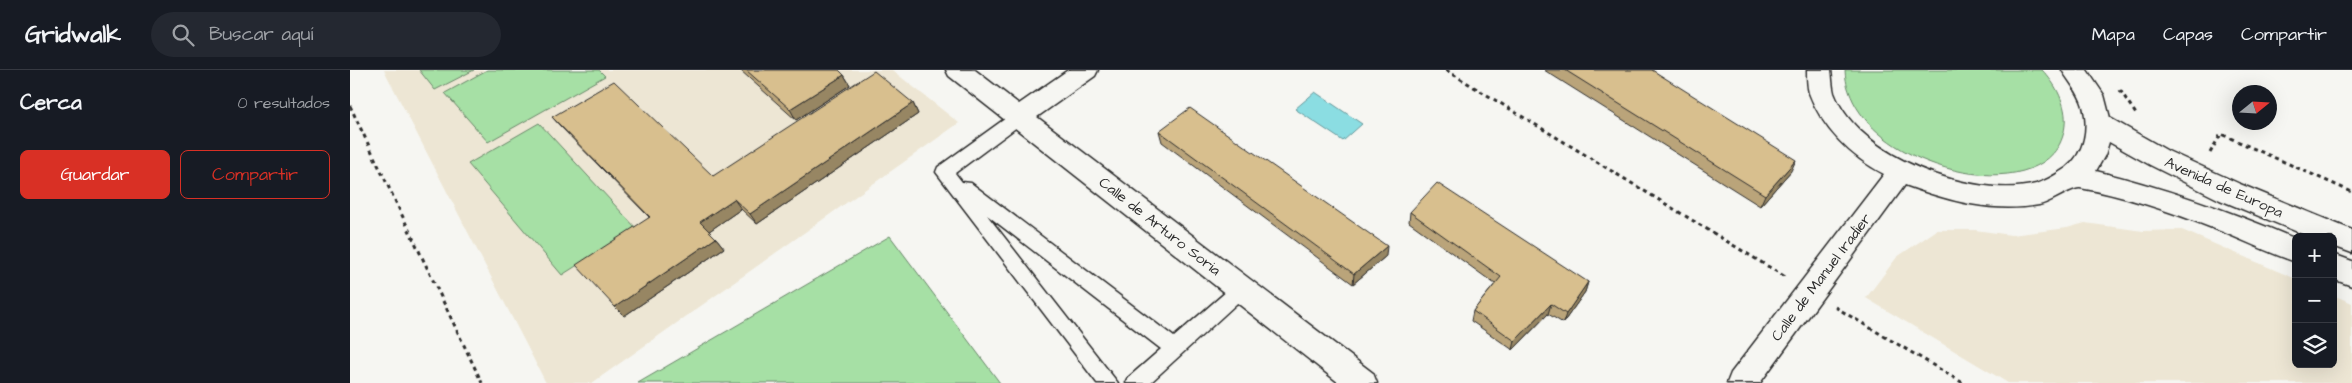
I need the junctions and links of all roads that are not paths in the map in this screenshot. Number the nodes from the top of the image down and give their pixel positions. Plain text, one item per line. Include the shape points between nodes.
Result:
1 (958, 70) edge
2 (1086, 70) edge
3 (1819, 70) edge
4 (2074, 70) edge
5 (1019, 117) junction
6 (2100, 124) junction
7 (944, 172) junction
8 (1900, 172) junction
9 (2076, 177) junction
10 (2352, 242) edge
11 (2292, 249) edge
12 (2337, 268) edge
13 (2352, 274) edge
14 (1241, 289) junction
15 (1175, 349) junction
16 (1108, 383) edge
17 (1136, 383) edge
18 (1362, 383) edge
19 (1742, 383) edge

1 - 5 street, Calle de Arturo Soria
2 - 5 street
3 - 8 street via 1822,93 1838,121 1865,149
4 - 6 street via 2091,95
5 - 7 lane
5 - 14 street, Calle de Arturo Soria
6 - 9 street via 2095,153
6 - 10 street, Avenida de Europa via 2159,158 2230,192
7 - 15 lane
7 - 16 lane
8 - 9 street via 1950,191 1995,198 2041,194
8 - 19 street, Calle de Manuel Iradier
9 - 11 street, Avenida de Europa via 2149,195
12 - 13 street
14 - 15 lane
14 - 18 street, Calle de Arturo Soria
15 - 17 lane

